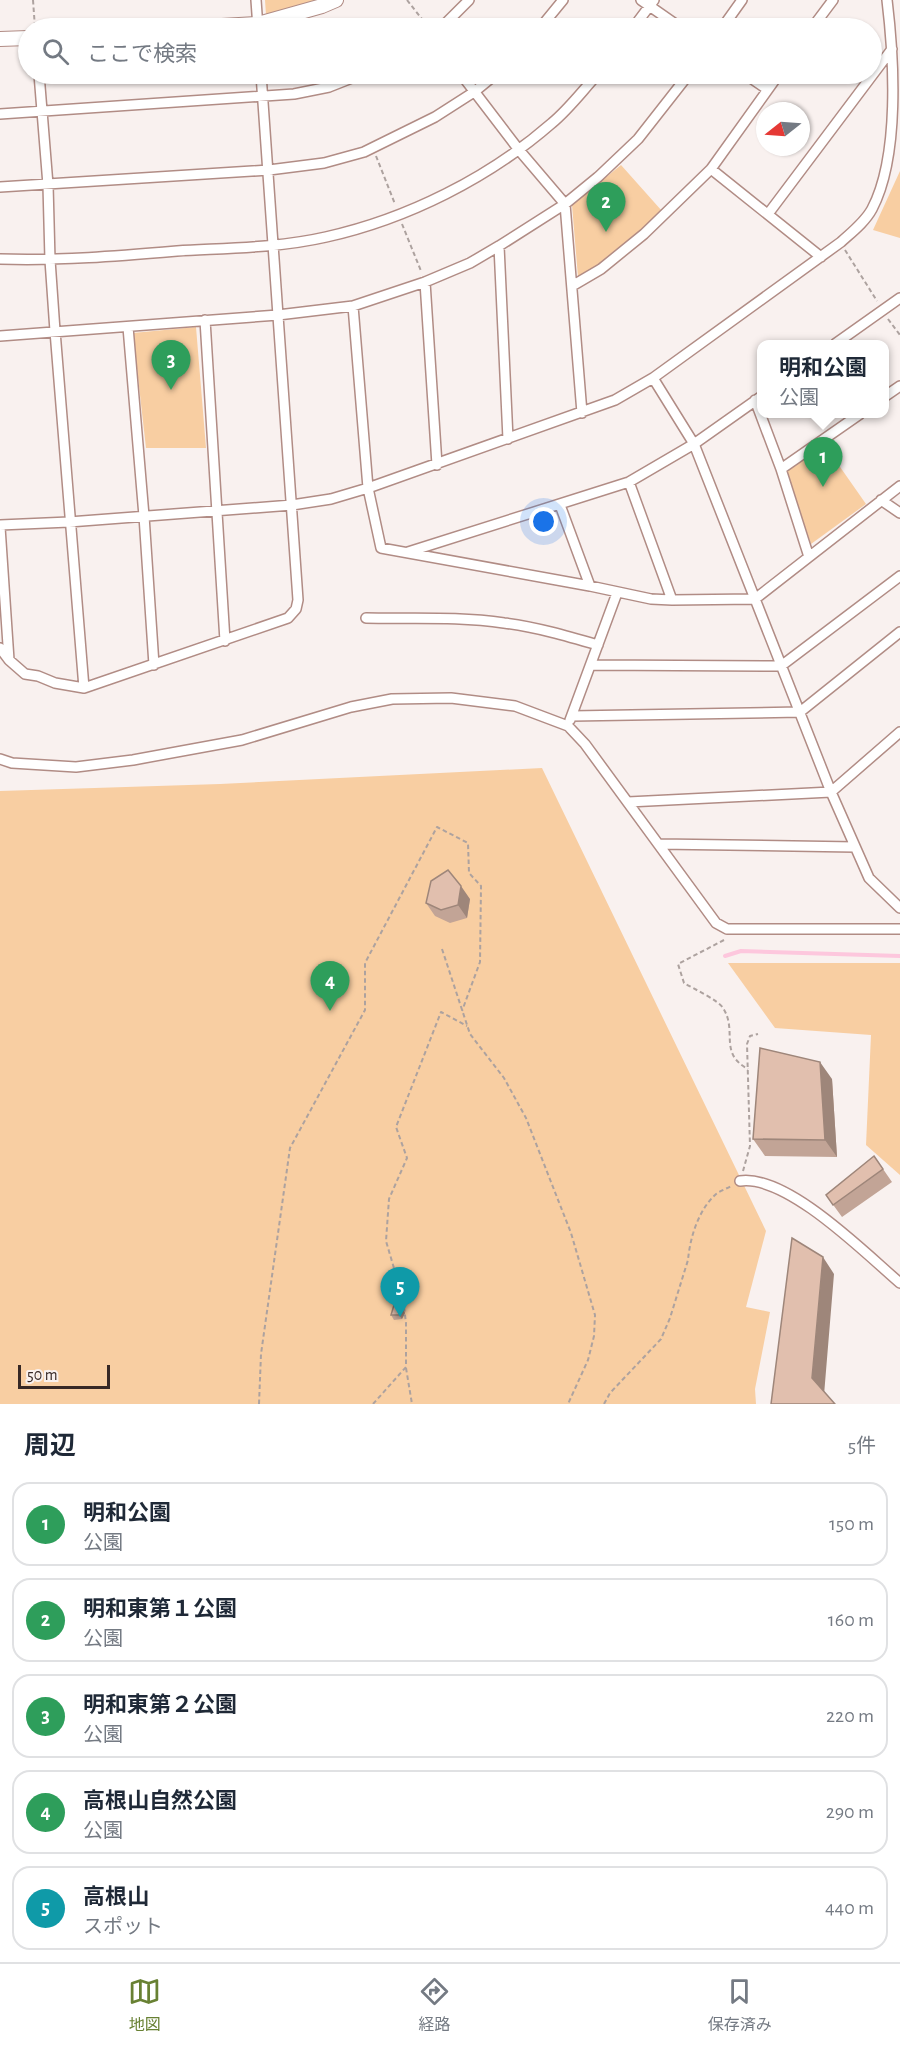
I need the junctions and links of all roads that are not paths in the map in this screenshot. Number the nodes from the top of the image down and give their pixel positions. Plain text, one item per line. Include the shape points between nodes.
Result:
1 (256, 0) edge
2 (336, 0) edge
3 (469, 0) edge
4 (563, 0) edge
5 (742, 0) edge
6 (833, 0) edge
7 (887, 0) edge
8 (648, 2) edge
9 (257, 18) edge
10 (284, 18) edge
11 (451, 18) edge
12 (548, 18) edge
13 (639, 18) edge
14 (668, 18) edge
15 (729, 18) edge
16 (820, 18) edge
17 (18, 38) edge
18 (0, 39) edge
19 (892, 49) junction
20 (882, 62) edge
21 (40, 84) edge
22 (262, 84) edge
23 (337, 84) edge
24 (468, 84) edge
25 (484, 84) edge
26 (589, 84) edge
27 (681, 84) edge
28 (760, 84) edge
29 (771, 84) edge
30 (866, 84) edge
31 (767, 89) junction
32 (474, 92) junction
33 (263, 96) junction
34 (43, 113) junction
35 (0, 114) edge
36 (519, 150) junction
37 (711, 169) junction
38 (269, 170) junction
39 (48, 185) junction
40 (0, 187) edge
41 (565, 204) junction
42 (768, 214) junction
43 (272, 245) junction
44 (499, 246) junction
45 (821, 257) junction
46 (0, 259) edge
47 (50, 260) junction
48 (425, 282) junction
49 (572, 286) junction
50 (900, 298) edge
51 (353, 306) junction
52 (278, 315) junction
53 (205, 320) junction
54 (128, 327) junction
55 (55, 332) junction
56 (0, 336) edge
57 (842, 340) edge
58 (652, 378) junction
59 (757, 399) edge
60 (582, 413) junction
61 (764, 418) edge
62 (854, 418) edge
63 (508, 439) junction
64 (694, 444) junction
65 (437, 465) junction
66 (781, 469) junction
67 (630, 482) junction
68 (900, 486) edge
69 (368, 488) junction
70 (881, 500) junction
71 (560, 505) junction
72 (292, 506) junction
73 (218, 511) junction
74 (900, 513) edge
75 (144, 516) junction
76 (69, 522) junction
77 (0, 526) edge
78 (406, 552) junction
79 (809, 557) junction
80 (900, 576) edge
81 (590, 585) junction
82 (617, 592) junction
83 (755, 598) junction
84 (672, 600) junction
85 (366, 618) dead end
86 (900, 632) edge
87 (225, 641) junction
88 (597, 645) junction
89 (0, 648) edge
90 (9, 660) junction
91 (154, 665) junction
92 (591, 666) junction
93 (781, 666) junction
94 (84, 688) junction
95 (800, 712) junction
96 (572, 716) junction
97 (568, 726) junction
98 (900, 732) edge
99 (0, 759) edge
100 (831, 792) junction
101 (628, 802) junction
102 (659, 844) junction
103 (855, 847) junction
104 (900, 908) edge
105 (900, 929) edge
106 (740, 1181) road end
107 (900, 1283) edge

1 - 9 street
2 - 10 street
3 - 11 street
4 - 12 street
5 - 15 street
6 - 16 street
7 - 19 street
8 - 13 street
8 - 14 street
17 - 18 street
19 - 20 street
19 - 45 street via 889,151 882,188 859,227
21 - 34 street
22 - 33 street
23 - 33 street via 294,94
24 - 32 street
25 - 32 street
26 - 36 street via 553,122
27 - 41 street via 638,140
28 - 31 street
29 - 31 street
30 - 42 street
31 - 37 street
32 - 36 street
32 - 38 street via 435,117 364,152 324,163
33 - 34 street
33 - 38 street
34 - 35 street
34 - 39 street
36 - 41 street
36 - 43 street via 449,192 367,226
37 - 42 street
37 - 49 street via 644,234 601,269
38 - 39 street
38 - 43 street
39 - 40 street
39 - 47 street
41 - 44 street
41 - 49 street
42 - 45 street
43 - 47 street
43 - 52 street
44 - 48 street
44 - 63 street
45 - 58 street
46 - 47 street
47 - 55 street
48 - 51 street
48 - 65 street
49 - 60 street
50 - 57 street
51 - 52 street
51 - 69 street
52 - 53 street
52 - 72 street
53 - 54 street
53 - 73 street
54 - 55 street
54 - 75 street
55 - 56 street
55 - 76 street
58 - 60 street
58 - 64 street
59 - 64 street
60 - 63 street
61 - 66 street
62 - 66 street
63 - 65 street
64 - 67 street
64 - 83 street
65 - 69 street
66 - 79 street
67 - 71 street
67 - 84 street
68 - 70 street
69 - 72 street
69 - 78 street via 381,548
70 - 74 street
70 - 79 street
71 - 78 street
71 - 81 street
72 - 73 street
72 - 87 street via 296,609 288,618
73 - 75 street
73 - 87 street
75 - 76 street
75 - 91 street
76 - 77 street
76 - 94 street
77 - 90 street
78 - 81 street
79 - 83 street
80 - 93 street
81 - 82 street
82 - 84 street
82 - 88 street
83 - 84 street
83 - 93 street
85 - 88 street via 504,623
86 - 95 street
87 - 91 street
88 - 92 street
89 - 90 street
90 - 94 street via 26,674
91 - 94 street
92 - 93 street
92 - 96 street
93 - 95 street
95 - 96 street
95 - 100 street
96 - 97 street
97 - 99 street via 515,706 487,701 392,699 351,707 242,740 133,760 76,767
97 - 101 street
98 - 100 street
100 - 101 street
100 - 103 street
101 - 102 street
102 - 103 street
102 - 105 street via 716,923 727,929
103 - 104 street via 869,878
106 - 107 street via 780,1190 808,1206

